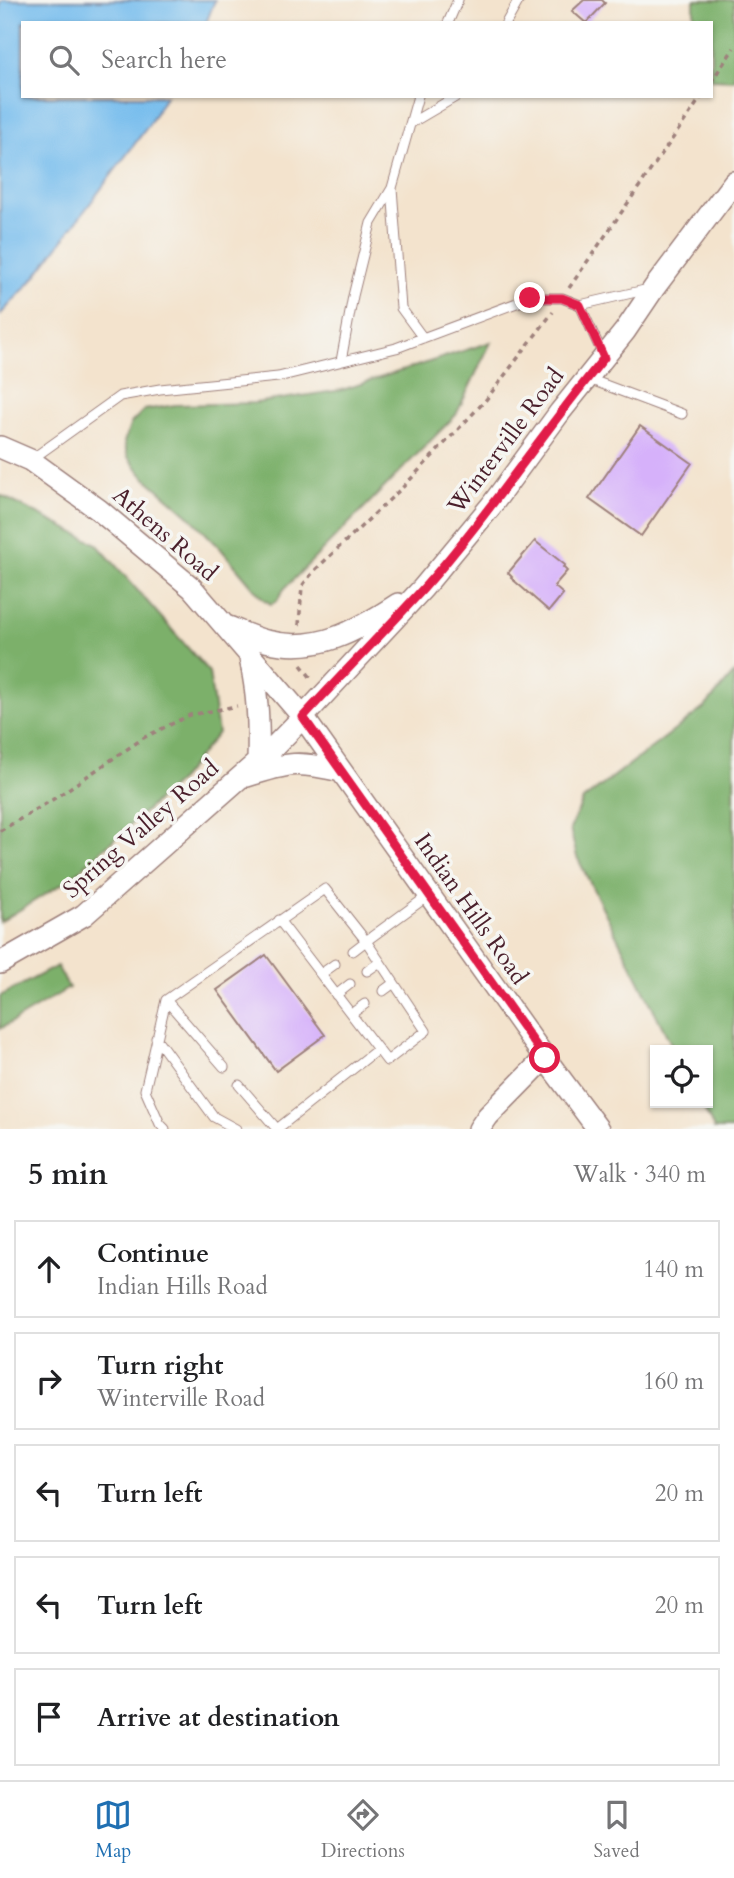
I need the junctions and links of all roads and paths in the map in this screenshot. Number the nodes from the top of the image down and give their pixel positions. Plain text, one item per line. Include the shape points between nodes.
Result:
1 (458, 0) edge
2 (519, 0) edge
3 (449, 21) edge
4 (507, 21) edge
5 (734, 48) edge
6 (713, 79) edge
7 (417, 98) edge
8 (454, 98) edge
9 (701, 98) edge
10 (411, 123) junction
11 (734, 182) edge
12 (392, 188) junction
13 (573, 283) dead end
14 (654, 288) junction
15 (580, 305) junction
16 (549, 318) dead end
17 (423, 338) junction
18 (604, 358) junction
19 (341, 361) junction
20 (587, 378) junction
21 (682, 414) dead end
22 (0, 447) edge
23 (30, 460) junction
24 (423, 588) junction
25 (223, 625) junction
26 (299, 636) dead end
27 (250, 656) junction
28 (300, 665) dead end
29 (312, 679) dead end
30 (245, 705) dead end
31 (303, 717) junction
32 (258, 762) junction
33 (341, 771) junction
34 (239, 779) junction
35 (0, 831) edge
36 (429, 895) junction
37 (279, 920) junction
38 (366, 941) junction
39 (353, 951) dead end
40 (380, 962) junction
41 (0, 963) edge
42 (335, 964) dead end
43 (367, 971) dead end
44 (321, 974) junction
45 (394, 983) junction
46 (350, 984) dead end
47 (383, 991) dead end
48 (336, 995) junction
49 (166, 1000) junction
50 (365, 1004) dead end
51 (351, 1014) junction
52 (156, 1038) junction
53 (378, 1049) junction
54 (545, 1058) junction
55 (224, 1067) dead end
56 (239, 1085) dead end
57 (165, 1129) edge
58 (236, 1129) edge
59 (277, 1129) edge
60 (479, 1129) edge
61 (598, 1129) edge

1 - 3 lane
2 - 4 lane
5 - 6 path
7 - 10 lane
8 - 10 lane
9 - 13 path
10 - 12 lane
11 - 14 street, Winterville Road
12 - 17 lane via 401,308
12 - 19 lane via 371,223
14 - 15 lane
14 - 18 street, Winterville Road
15 - 17 lane via 562,298 530,298
15 - 18 lane
16 - 26 path via 485,401 404,486 314,570 302,586
17 - 19 lane
18 - 20 street, Winterville Road
19 - 23 lane via 278,377 120,396
20 - 21 lane
20 - 24 street, Winterville Road
22 - 23 street, Athens Road
23 - 25 street, Athens Road via 99,510 192,588
24 - 25 street via 329,642 268,642
24 - 31 street, Winterville Road
25 - 27 street, Athens Road
27 - 31 street, Athens Road
27 - 32 street via 257,691
28 - 29 path
30 - 35 path via 190,715 145,737
31 - 32 street, Spring Valley Road
31 - 33 street, Indian Hills Road
32 - 34 street, Spring Valley Road
33 - 34 street via 297,763
33 - 36 street, Indian Hills Road
34 - 41 street, Spring Valley Road via 84,915
36 - 38 lane
36 - 54 street, Indian Hills Road
37 - 38 lane via 325,889
37 - 44 lane
37 - 49 lane
38 - 39 lane
38 - 40 lane
40 - 43 lane
40 - 45 lane
42 - 44 lane
44 - 48 lane
45 - 47 lane
45 - 53 lane via 426,1031 387,1061
46 - 48 lane
48 - 51 lane
49 - 52 lane
49 - 55 lane
50 - 51 lane
51 - 53 lane
52 - 57 lane via 145,1090
52 - 58 lane via 214,1117
53 - 59 lane
54 - 60 street
54 - 61 street, Indian Hills Road
56 - 59 lane

